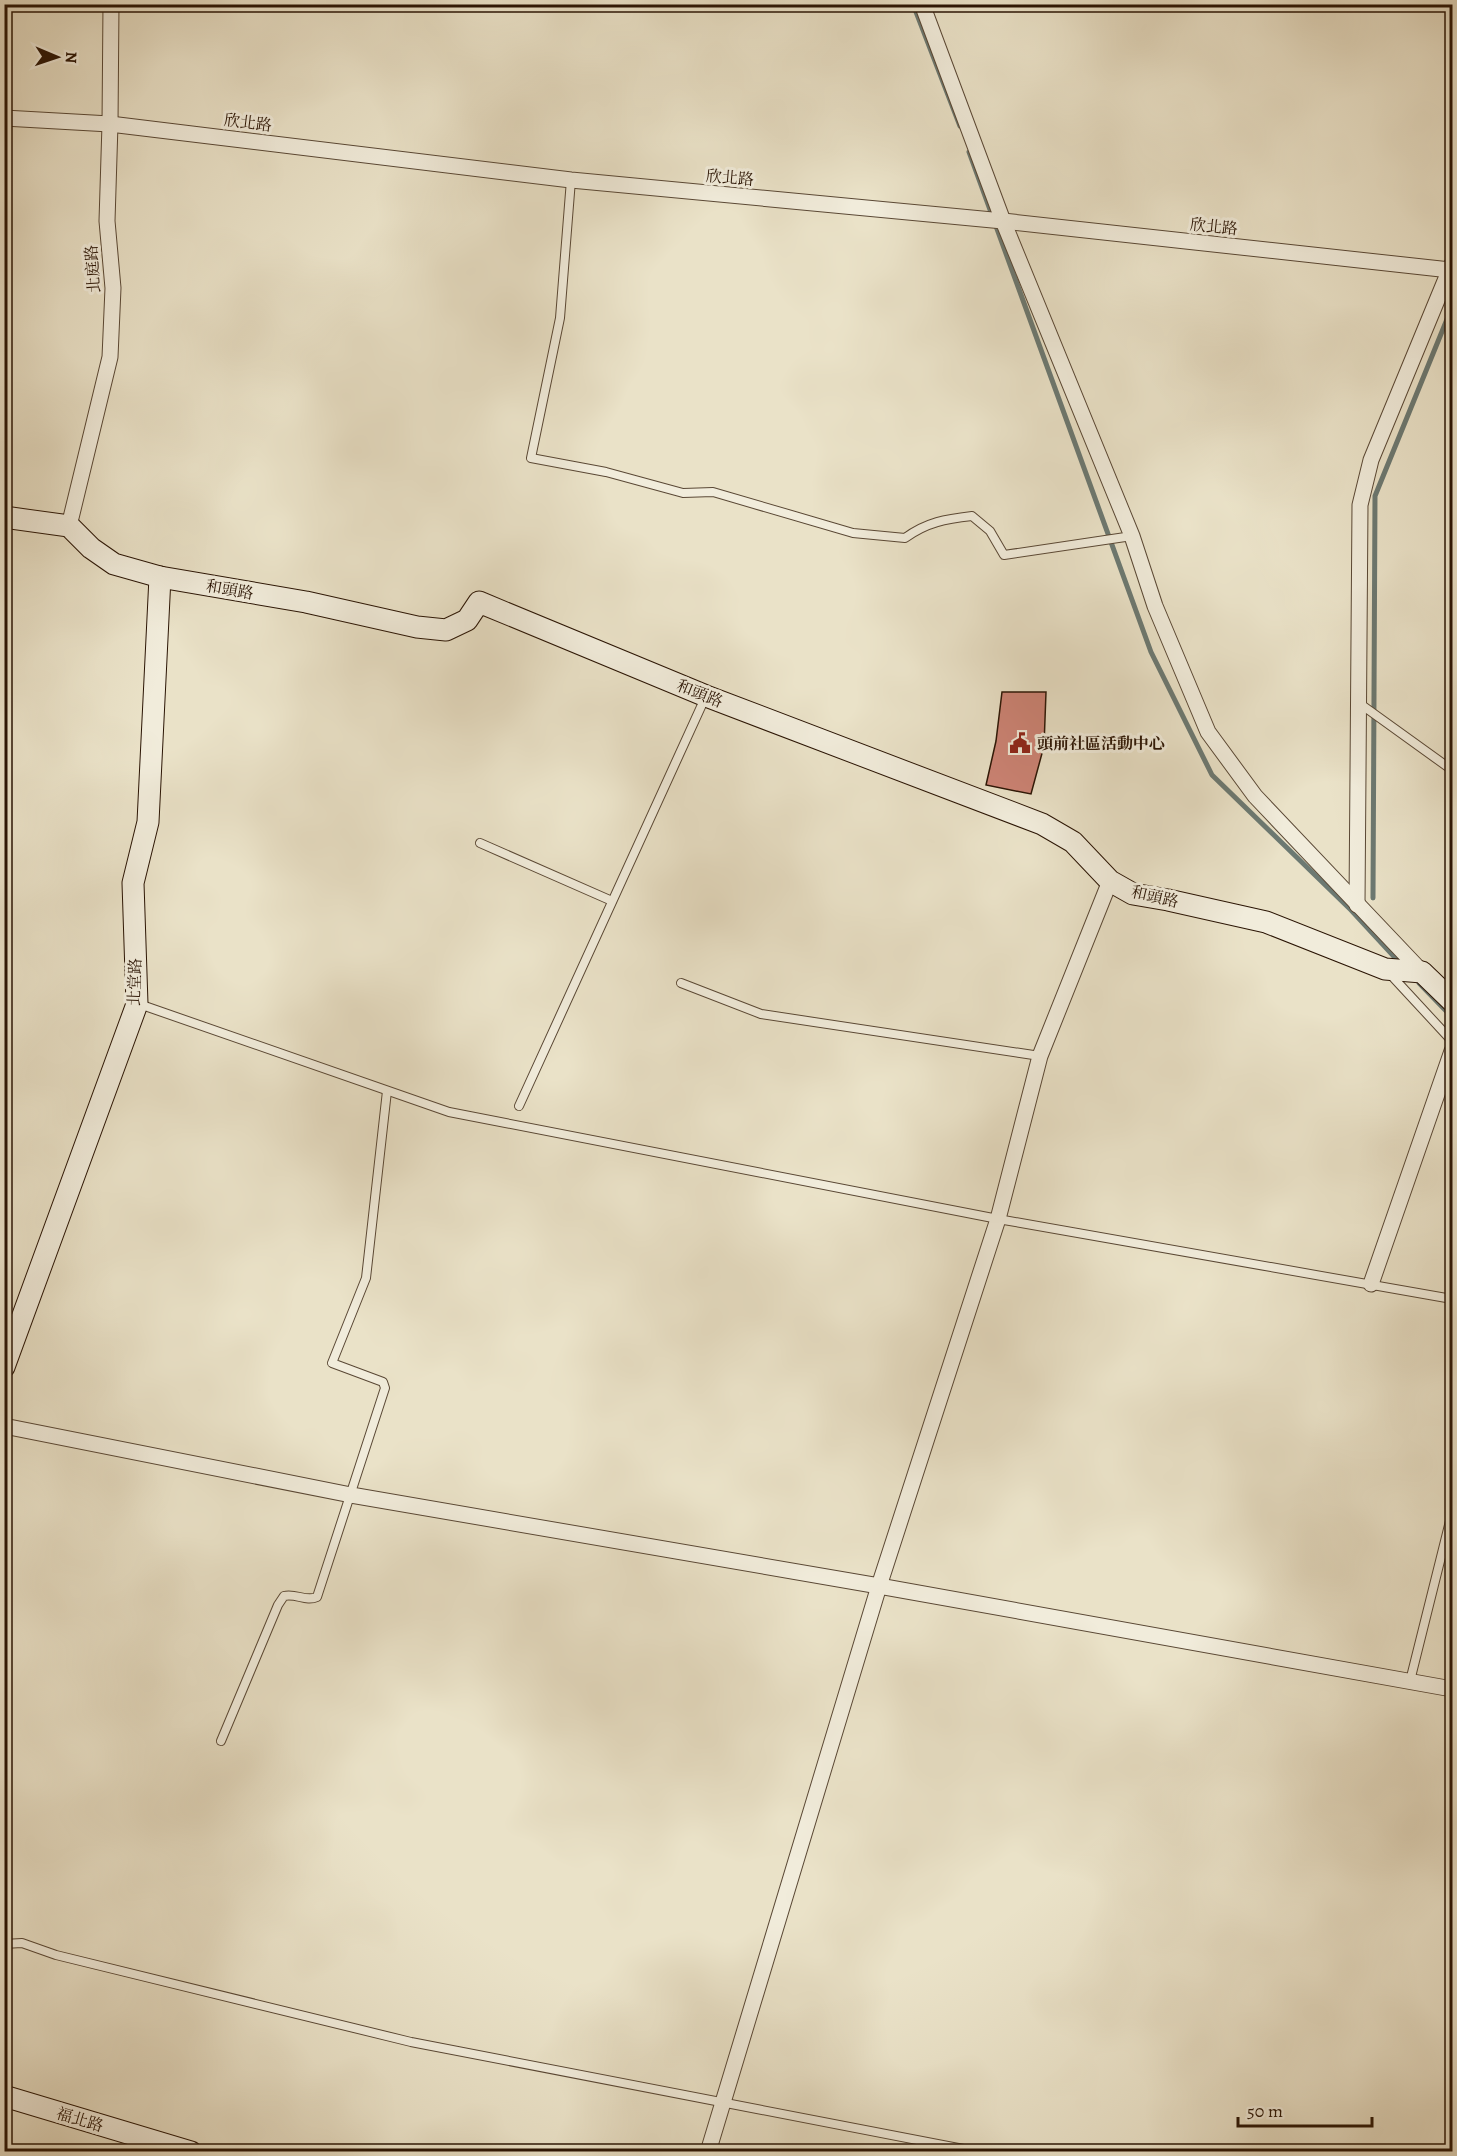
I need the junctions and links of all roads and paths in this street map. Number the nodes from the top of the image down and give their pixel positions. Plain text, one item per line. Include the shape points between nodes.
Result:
1 (111, 4) edge
2 (922, 4) edge
3 (4, 118) edge
4 (110, 124) junction
5 (571, 180) junction
6 (1003, 221) junction
7 (1452, 268) edge
8 (4, 517) edge
9 (69, 526) junction
10 (1132, 536) junction
11 (160, 577) junction
12 (706, 696) junction
13 (1358, 702) junction
14 (1452, 770) edge
15 (480, 843) dead end
16 (1110, 881) junction
17 (612, 900) junction
18 (1357, 905) junction
19 (1385, 969) junction
20 (1422, 972) junction
21 (681, 983) dead end
22 (1452, 1001) edge
23 (137, 1004) junction
24 (1452, 1041) edge
25 (1452, 1051) edge
26 (1040, 1056) junction
27 (387, 1091) junction
28 (519, 1106) dead end
29 (998, 1219) junction
30 (1371, 1284) junction
31 (1452, 1299) edge
32 (4, 1367) edge
33 (4, 1426) edge
34 (351, 1495) junction
35 (1452, 1513) edge
36 (879, 1586) junction
37 (1410, 1681) junction
38 (1452, 1689) edge
39 (221, 1741) dead end
40 (4, 1944) edge
41 (4, 2096) edge
42 (724, 2104) junction
43 (191, 2151) edge
44 (708, 2151) edge
45 (980, 2151) edge

1 - 4 street, 北庭路
2 - 6 street
3 - 4 street, 欣北路
4 - 5 street, 欣北路
4 - 9 street, 北庭路 via 110,357
5 - 6 street, 欣北路
5 - 10 lane via 560,318 531,458 606,472 683,493 713,492 853,533 905,538 920,527 972,516 990,531 1004,555
6 - 7 street, 欣北路
6 - 10 street
7 - 13 street via 1371,460 1360,505
8 - 9 street
9 - 11 street, 和頭路 via 114,564
10 - 18 street via 1155,606 1208,732 1255,796
11 - 12 street, 和頭路 via 446,630 467,620 480,602
11 - 23 street, 北堂路 via 148,822 133,883
12 - 16 street, 和頭路 via 1042,824 1073,842
12 - 17 lane
13 - 14 lane
13 - 18 street
15 - 17 lane
16 - 19 street, 和頭路 via 1133,894 1266,922
16 - 26 street
17 - 28 lane
18 - 20 street
19 - 20 street, 和頭路
19 - 24 lane, 和頭路
20 - 22 street
21 - 26 lane via 761,1014
23 - 27 lane
23 - 32 street, 北堂路
25 - 30 street
26 - 29 street
27 - 29 lane via 459,1114
27 - 34 lane via 366,1278 332,1363 383,1383 385,1388
29 - 30 lane
29 - 36 street
30 - 31 lane
33 - 34 street
34 - 36 street
34 - 39 lane via 317,1597 292,1594 284,1596 278,1605
35 - 37 lane
36 - 37 street
36 - 42 street
37 - 38 street
40 - 42 lane via 22,1943 56,1955 411,2042
41 - 43 street, 福北路
42 - 44 street
42 - 45 lane

